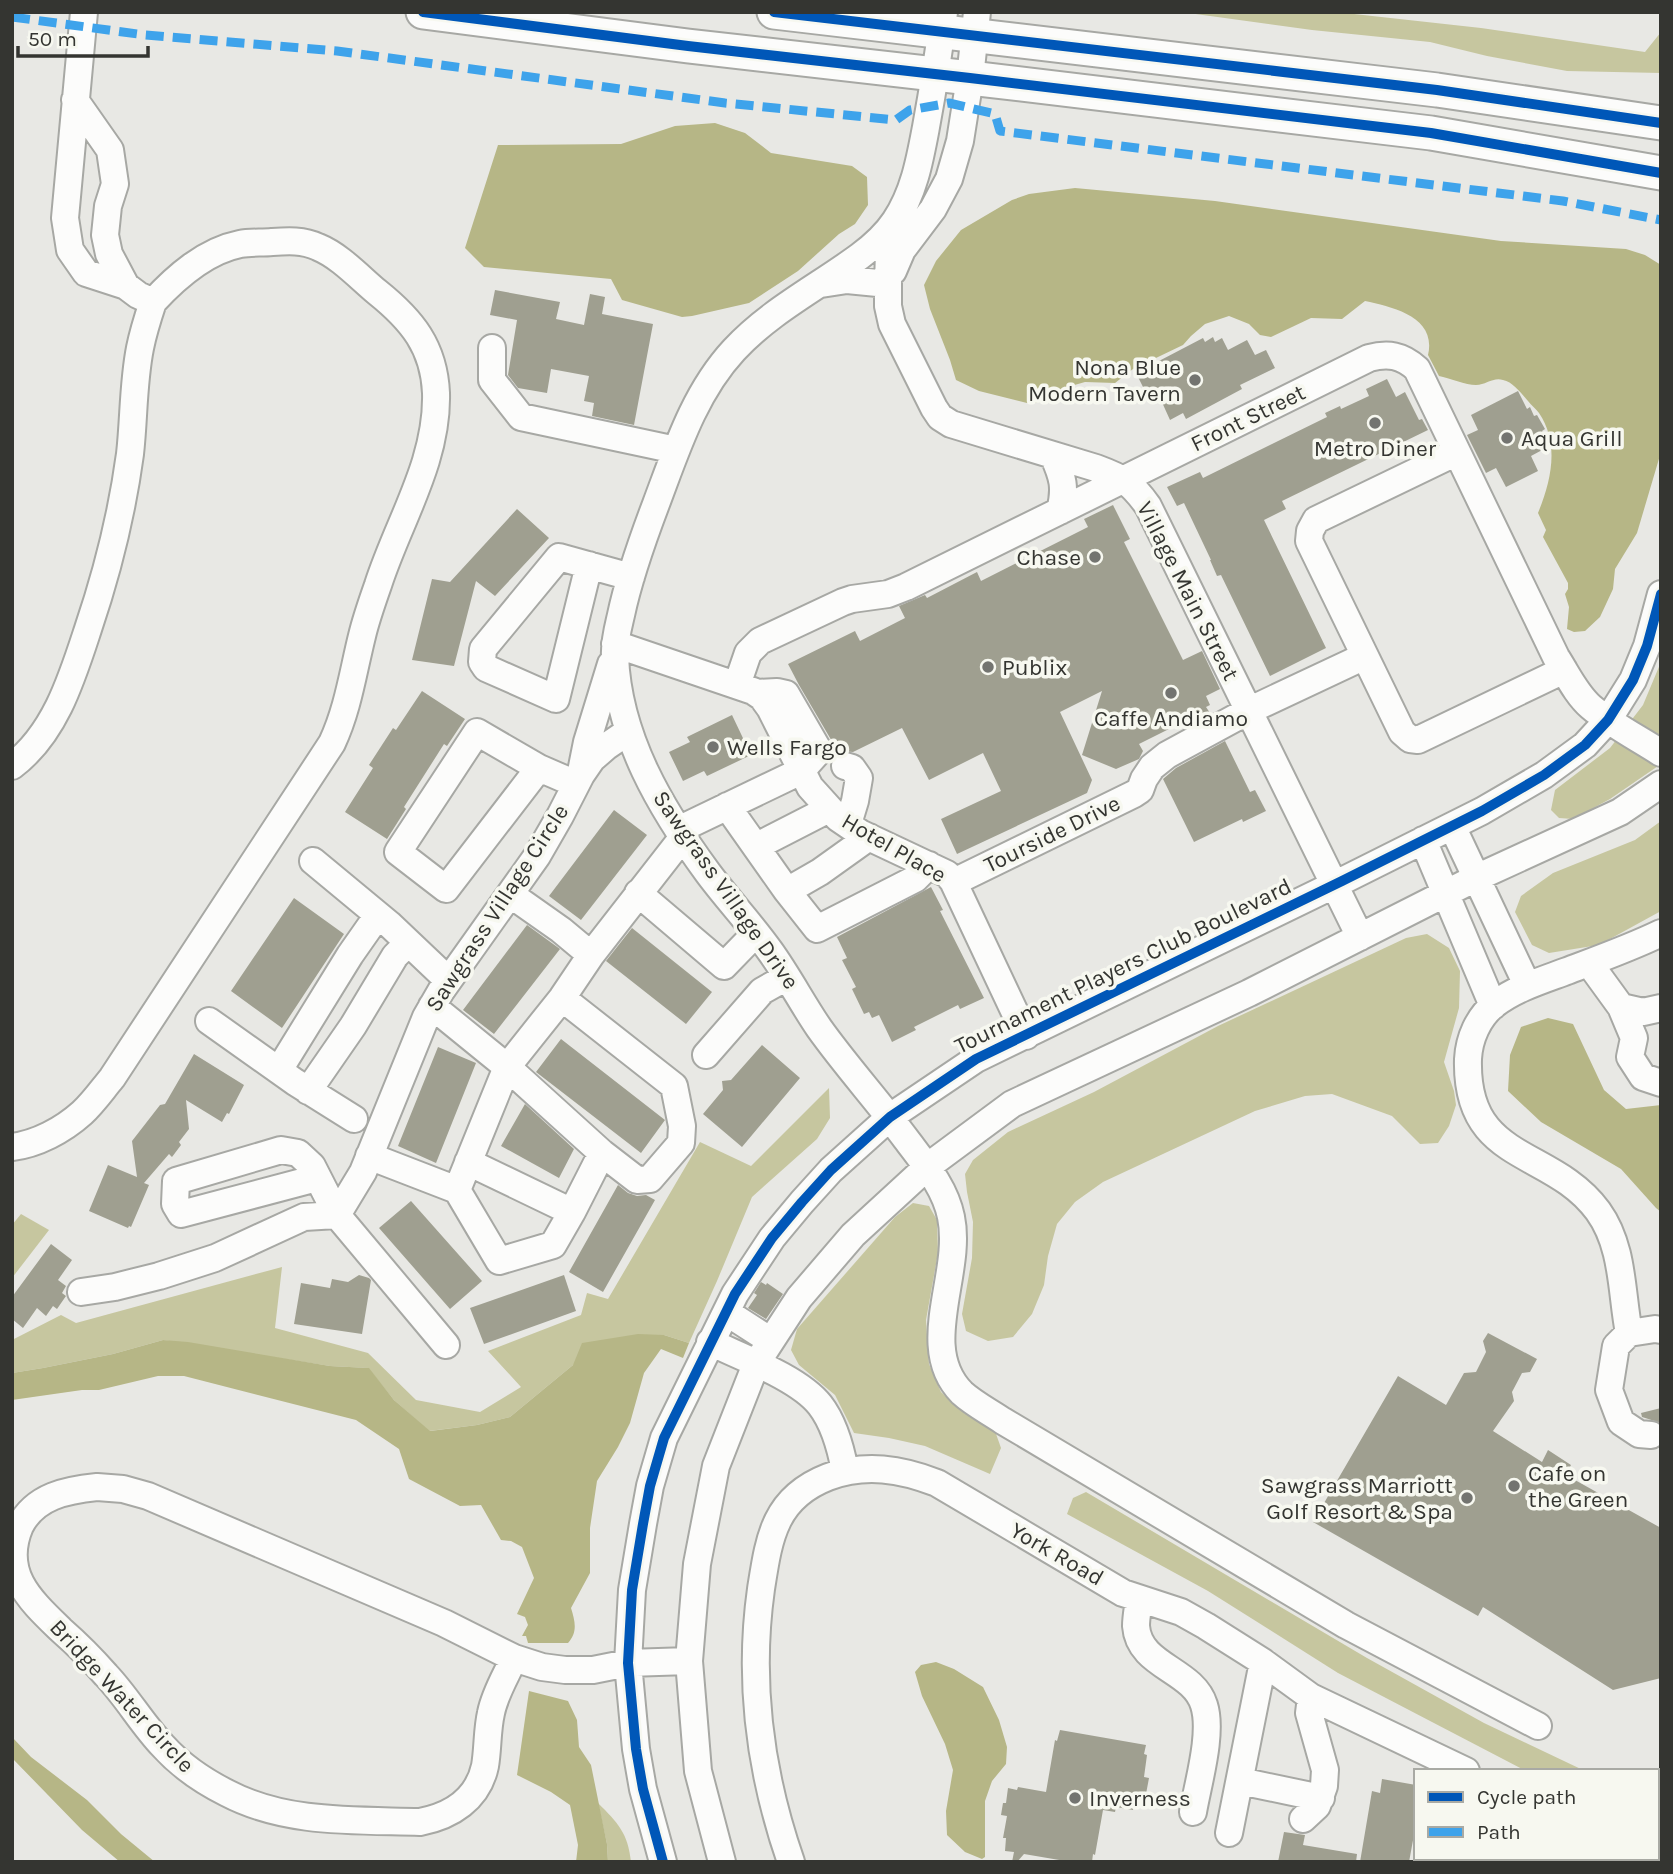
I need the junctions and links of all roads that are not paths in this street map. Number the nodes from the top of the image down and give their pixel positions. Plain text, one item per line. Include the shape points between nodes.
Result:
1 (84, 12) edge
2 (774, 12) edge
3 (442, 13) edge
4 (943, 22) edge
5 (976, 24) edge
6 (936, 74) junction
7 (971, 78) junction
8 (75, 100) junction
9 (1661, 123) edge
10 (1661, 173) edge
11 (66, 201) junction
12 (108, 206) junction
13 (894, 224) junction
14 (888, 284) junction
15 (816, 285) junction
16 (126, 286) junction
17 (153, 302) junction
18 (492, 348) dead end
19 (676, 450) junction
20 (1457, 452) junction
21 (1054, 455) junction
22 (1123, 480) junction
23 (1060, 511) junction
24 (589, 565) junction
25 (631, 577) junction
26 (1661, 594) edge
27 (615, 648) junction
28 (1365, 656) junction
29 (1564, 670) junction
30 (746, 689) junction
31 (1248, 711) junction
32 (1608, 720) junction
33 (629, 732) junction
34 (1661, 753) edge
35 (824, 762) junction
36 (12, 766) edge
37 (539, 768) junction
38 (578, 779) junction
39 (1661, 784) edge
40 (727, 806) junction
41 (849, 823) junction
42 (1452, 826) junction
43 (680, 833) junction
44 (1423, 840) junction
45 (757, 846) junction
46 (313, 861) dead end
47 (929, 865) junction
48 (1476, 878) junction
49 (954, 882) junction
50 (1334, 885) junction
51 (787, 891) junction
52 (638, 893) junction
53 (510, 894) junction
54 (1446, 894) junction
55 (378, 915) junction
56 (756, 933) junction
57 (1661, 933) edge
58 (1360, 937) junction
59 (408, 943) junction
60 (591, 955) junction
61 (1589, 963) junction
62 (787, 977) junction
63 (448, 980) junction
64 (1527, 985) junction
65 (562, 998) junction
66 (432, 1006) junction
67 (1493, 1006) junction
68 (1620, 1007) junction
69 (1661, 1008) edge
70 (209, 1021) dead end
71 (1026, 1036) junction
72 (706, 1055) dead end
73 (507, 1067) junction
74 (279, 1070) junction
75 (1661, 1083) edge
76 (308, 1091) junction
77 (890, 1117) junction
78 (354, 1119) dead end
79 (12, 1147) edge
80 (602, 1153) junction
81 (369, 1156) junction
82 (468, 1162) junction
83 (927, 1167) junction
84 (317, 1178) junction
85 (457, 1190) junction
86 (572, 1212) junction
87 (337, 1215) junction
88 (81, 1292) dead end
89 (726, 1312) junction
90 (1661, 1329) edge
91 (1629, 1333) junction
92 (771, 1340) junction
93 (710, 1342) junction
94 (446, 1345) dead end
95 (756, 1364) junction
96 (1651, 1435) dead end
97 (845, 1471) junction
98 (1139, 1599) junction
99 (514, 1658) junction
100 (689, 1661) junction
101 (1264, 1662) junction
102 (628, 1663) junction
103 (1311, 1697) junction
104 (1538, 1726) dead end
105 (1462, 1769) edge
106 (1240, 1781) junction
107 (1321, 1798) junction
108 (1193, 1812) dead end
109 (1303, 1819) dead end
110 (1229, 1833) dead end
111 (663, 1862) edge
112 (722, 1862) edge
113 (791, 1862) edge

1 - 8 street
2 - 4 main road
3 - 6 main road via 688,47
4 - 5 main road
4 - 6 street, Sawgrass Village Drive
5 - 7 street
5 - 9 main road
6 - 7 main road
6 - 13 street, Sawgrass Village Drive via 915,178
7 - 10 main road via 1432,133
7 - 14 street via 948,179 897,260
8 - 11 street
8 - 12 street via 110,150 115,184
11 - 12 street
11 - 16 street via 70,250 86,273
12 - 16 street via 105,234 109,254
13 - 14 street, Village Main Street
13 - 15 street, Sawgrass Village Drive via 863,253
14 - 15 street, Sawgrass Village Drive via 847,281
14 - 21 street, Village Main Street via 892,324 940,417 951,425
15 - 19 street, Sawgrass Village Drive via 733,351 709,383
16 - 17 street
17 - 36 street via 140,348 130,455 102,589 62,701 34,747
17 - 79 street via 170,284 218,251 240,244 292,241 322,248 413,325 435,370 435,423 414,496 379,582 342,722 332,743 111,1078 83,1113 50,1135
18 - 19 street via 492,380 521,418
19 - 25 street, Sawgrass Village Drive
20 - 22 street, Front Street via 1417,369 1395,355 1379,355
20 - 28 street via 1316,520 1310,531 1309,541
20 - 29 street, Front Street
21 - 22 street, Village Main Street
21 - 23 street via 1064,483
22 - 23 street, Front Street
22 - 31 street, Village Main Street via 1148,506
23 - 30 street, Front Street via 906,587 843,602 760,641 748,653
24 - 24 street via 559,557 483,649 486,668 556,699
24 - 25 street
25 - 27 street, Sawgrass Village Drive
26 - 32 street, Tournament Players Club Boulevard via 1643,657
27 - 30 street
27 - 33 street, Sawgrass Village Drive via 618,691
27 - 38 street
28 - 29 street via 1402,732 1418,740
28 - 31 street, Tourside Drive
29 - 32 street, Front Street via 1590,706
30 - 35 street, Hotel Place via 762,697
31 - 49 street, Tourside Drive via 1167,755 1152,767 1134,794
31 - 50 street, Village Main Street
32 - 34 street, Front Street
32 - 42 street, Tournament Players Club Boulevard via 1585,745 1544,775
33 - 38 street, Sawgrass Village Circle via 592,759
33 - 43 street, Sawgrass Village Drive
35 - 40 street
35 - 41 street, Hotel Place via 810,787
35 - 41 street via 852,768 859,778
37 - 37 street via 477,732 398,852 446,890
37 - 38 street
38 - 53 street, Sawgrass Village Circle via 537,856
39 - 48 street via 1620,812
40 - 43 street
40 - 45 street
41 - 45 street
41 - 47 street, Hotel Place
41 - 51 street via 820,872
42 - 44 street, Tournament Players Club Boulevard
42 - 48 street
43 - 52 street
43 - 56 street, Sawgrass Village Drive
44 - 50 street, Tournament Players Club Boulevard
44 - 54 street
45 - 51 street
46 - 55 street
47 - 49 street, Hotel Place
47 - 51 street via 915,879 817,929
48 - 54 street
48 - 64 street
49 - 71 street, Hotel Place
50 - 58 street, Village Main Street
50 - 71 street, Tournament Players Club Boulevard
52 - 56 street via 724,967
52 - 60 street
53 - 60 street
53 - 63 street, Sawgrass Village Circle
54 - 58 street
54 - 67 street
55 - 59 street
55 - 74 street
56 - 62 street, Sawgrass Village Drive
57 - 61 street
58 - 83 street via 1012,1104
59 - 63 street
59 - 76 street
60 - 65 street
61 - 64 street
61 - 68 street
62 - 72 street via 762,991
62 - 77 street, Sawgrass Village Drive via 834,1049
63 - 66 street, Sawgrass Village Circle
64 - 67 street
65 - 73 street
65 - 80 street via 674,1086 681,1143 650,1179 637,1180
66 - 73 street
66 - 81 street, Sawgrass Village Circle
67 - 91 street via 1480,1019 1469,1051 1471,1095 1479,1116 1500,1142 1573,1186 1598,1212 1618,1255
68 - 69 street via 1643,1012
68 - 75 street via 1634,1038 1630,1057 1643,1077
70 - 74 street
71 - 77 street, Tournament Players Club Boulevard via 976,1059
73 - 80 street
73 - 82 street
74 - 76 street
76 - 78 street
77 - 83 street, Sawgrass Village Drive
77 - 89 street, Tournament Players Club Boulevard via 802,1202 772,1238
80 - 86 street
81 - 85 street
81 - 87 street, Sawgrass Village Circle
82 - 85 street
82 - 86 street
83 - 92 street via 853,1235 799,1298
83 - 104 street, Sawgrass Village Drive via 938,1182 952,1220 942,1348 945,1366 965,1397 1346,1625
84 - 84 street via 298,1153 281,1150 177,1181 175,1204 181,1214
84 - 87 street
85 - 86 street via 499,1261 553,1245
87 - 88 street via 304,1217 215,1258 159,1276
87 - 94 street
89 - 92 street
89 - 93 street, Tournament Players Club Boulevard
90 - 91 street
91 - 96 street via 1616,1346 1609,1390 1620,1422 1639,1434
92 - 95 street
93 - 95 street
93 - 102 street, Tournament Players Club Boulevard via 664,1438 650,1486 632,1590
95 - 97 street via 819,1403 842,1453
95 - 100 street via 716,1465 697,1563
97 - 98 street, York Road via 888,1469 937,1483
97 - 113 street, York Road via 802,1492 777,1521 769,1538 761,1595 755,1659 757,1713 762,1752
98 - 101 street, York Road via 1181,1612
98 - 108 street via 1139,1639 1159,1663 1198,1692 1208,1717
99 - 99 street, Bridge Water Circle via 431,1618 123,1489 97,1487 55,1494 30,1512 15,1539 15,1572 30,1601 109,1678 163,1746 218,1788 293,1816 420,1822 449,1814 467,1801 482,1776 491,1713
99 - 102 street, Bridge Water Circle via 565,1670
100 - 102 street, Bridge Water Circle
100 - 112 street via 698,1770
101 - 103 street, York Road
101 - 106 street
102 - 111 street, Tournament Players Club Boulevard via 636,1749
103 - 105 street, York Road
103 - 107 street via 1309,1713 1325,1770
106 - 107 street
106 - 110 street
107 - 109 street

